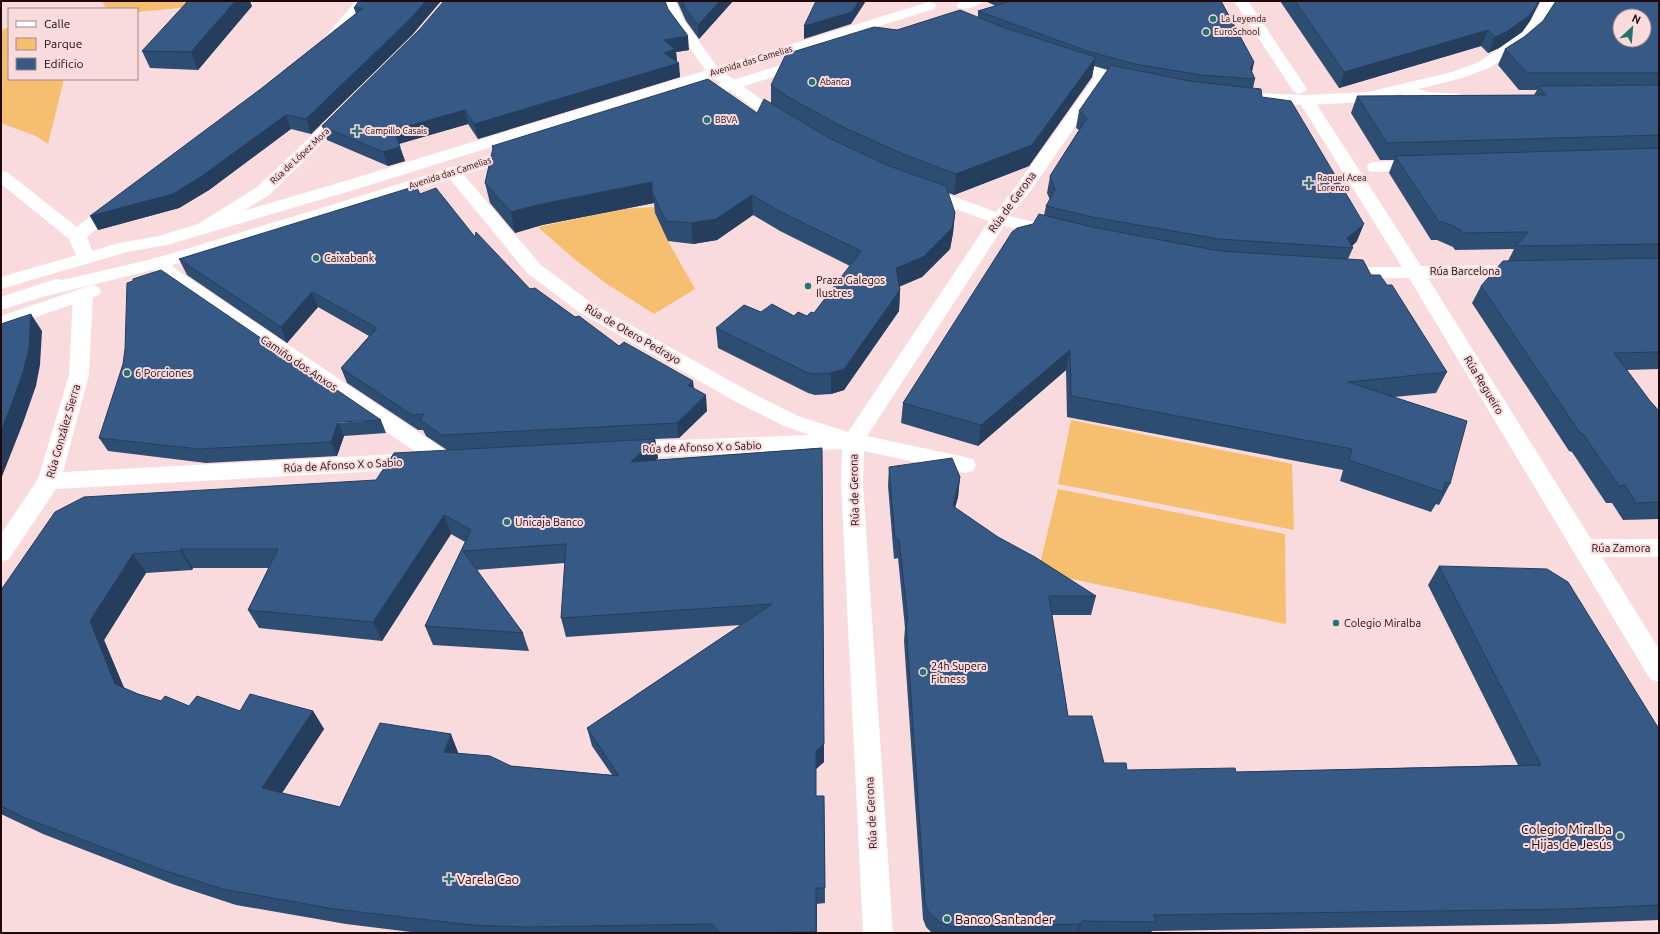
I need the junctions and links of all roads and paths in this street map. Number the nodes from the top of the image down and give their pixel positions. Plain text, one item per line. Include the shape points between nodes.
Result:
1 (364, 1) edge
2 (668, 1) edge
3 (976, 1) edge
4 (1241, 1) edge
5 (1547, 1) edge
6 (963, 6) dead end
7 (931, 7) edge
8 (319, 50) edge
9 (820, 57) edge
10 (1052, 59) edge
11 (714, 72) junction
12 (1103, 76) junction
13 (730, 85) junction
14 (1148, 85) edge
15 (1401, 90) junction
16 (1302, 94) junction
17 (1234, 97) edge
18 (1467, 97) edge
19 (683, 100) edge
20 (357, 102) edge
21 (796, 130) edge
22 (534, 147) edge
23 (1438, 165) edge
24 (1375, 166) dead end
25 (452, 172) junction
26 (1, 176) edge
27 (910, 186) edge
28 (131, 193) edge
29 (999, 219) junction
30 (204, 228) junction
31 (77, 236) junction
32 (1074, 237) edge
33 (161, 241) junction
34 (86, 258) junction
35 (158, 263) junction
36 (1542, 270) edge
37 (1320, 271) edge
38 (1415, 272) junction
39 (1, 283) edge
40 (43, 291) junction
41 (84, 295) junction
42 (1, 304) edge
43 (1, 323) edge
44 (853, 441) junction
45 (602, 452) edge
46 (451, 460) joint
47 (965, 465) dead end
48 (49, 481) junction
49 (1583, 548) junction
50 (1659, 548) edge
51 (1, 553) edge
52 (1659, 671) edge
53 (878, 933) edge

1 - 8 street via 331,40
2 - 11 street via 678,22
3 - 6 street
4 - 16 street, Rúa Regueiro
5 - 15 street via 1529,35 1484,65 1457,76
7 - 11 street, Avenida das Camelias
9 - 13 street, Avenida das Camelias
10 - 12 street
11 - 13 street
11 - 30 street, Avenida das Camelias
12 - 14 street
12 - 29 street, Rúa de Gerona
13 - 19 street, Avenida das Camelias
13 - 21 street
15 - 16 street via 1368,97
15 - 18 street via 1429,97
16 - 17 street
16 - 38 street, Rúa Regueiro
20 - 30 street, Rúa de López Mora via 263,191
22 - 25 street, Avenida das Camelias
23 - 24 street
25 - 35 street, Avenida das Camelias
25 - 44 street, Rúa de Otero Pedrayo via 534,268 586,308 750,401 791,421
26 - 31 street
27 - 29 street
28 - 31 street
29 - 32 street
29 - 44 street, Rúa de Gerona
30 - 33 street, Rúa de López Mora
31 - 34 street
33 - 34 street via 125,247
33 - 40 street via 146,250
34 - 39 street
35 - 40 street
35 - 41 street
35 - 46 street, Camiño dos Anxos via 170,274
36 - 38 street, Rúa Barcelona
37 - 38 street, Rúa Barcelona via 1351,274
38 - 49 street, Rúa Regueiro
40 - 42 street
41 - 43 street
41 - 48 street, Rúa González Sierra via 79,375
44 - 45 street, Rúa de Afonso X o Sabio
44 - 47 street
44 - 53 street, Rúa de Gerona via 852,483
46 - 48 street, Rúa de Afonso X o Sabio
48 - 51 street, Rúa González Sierra
49 - 50 street, Rúa Zamora
49 - 52 street, Rúa Regueiro

